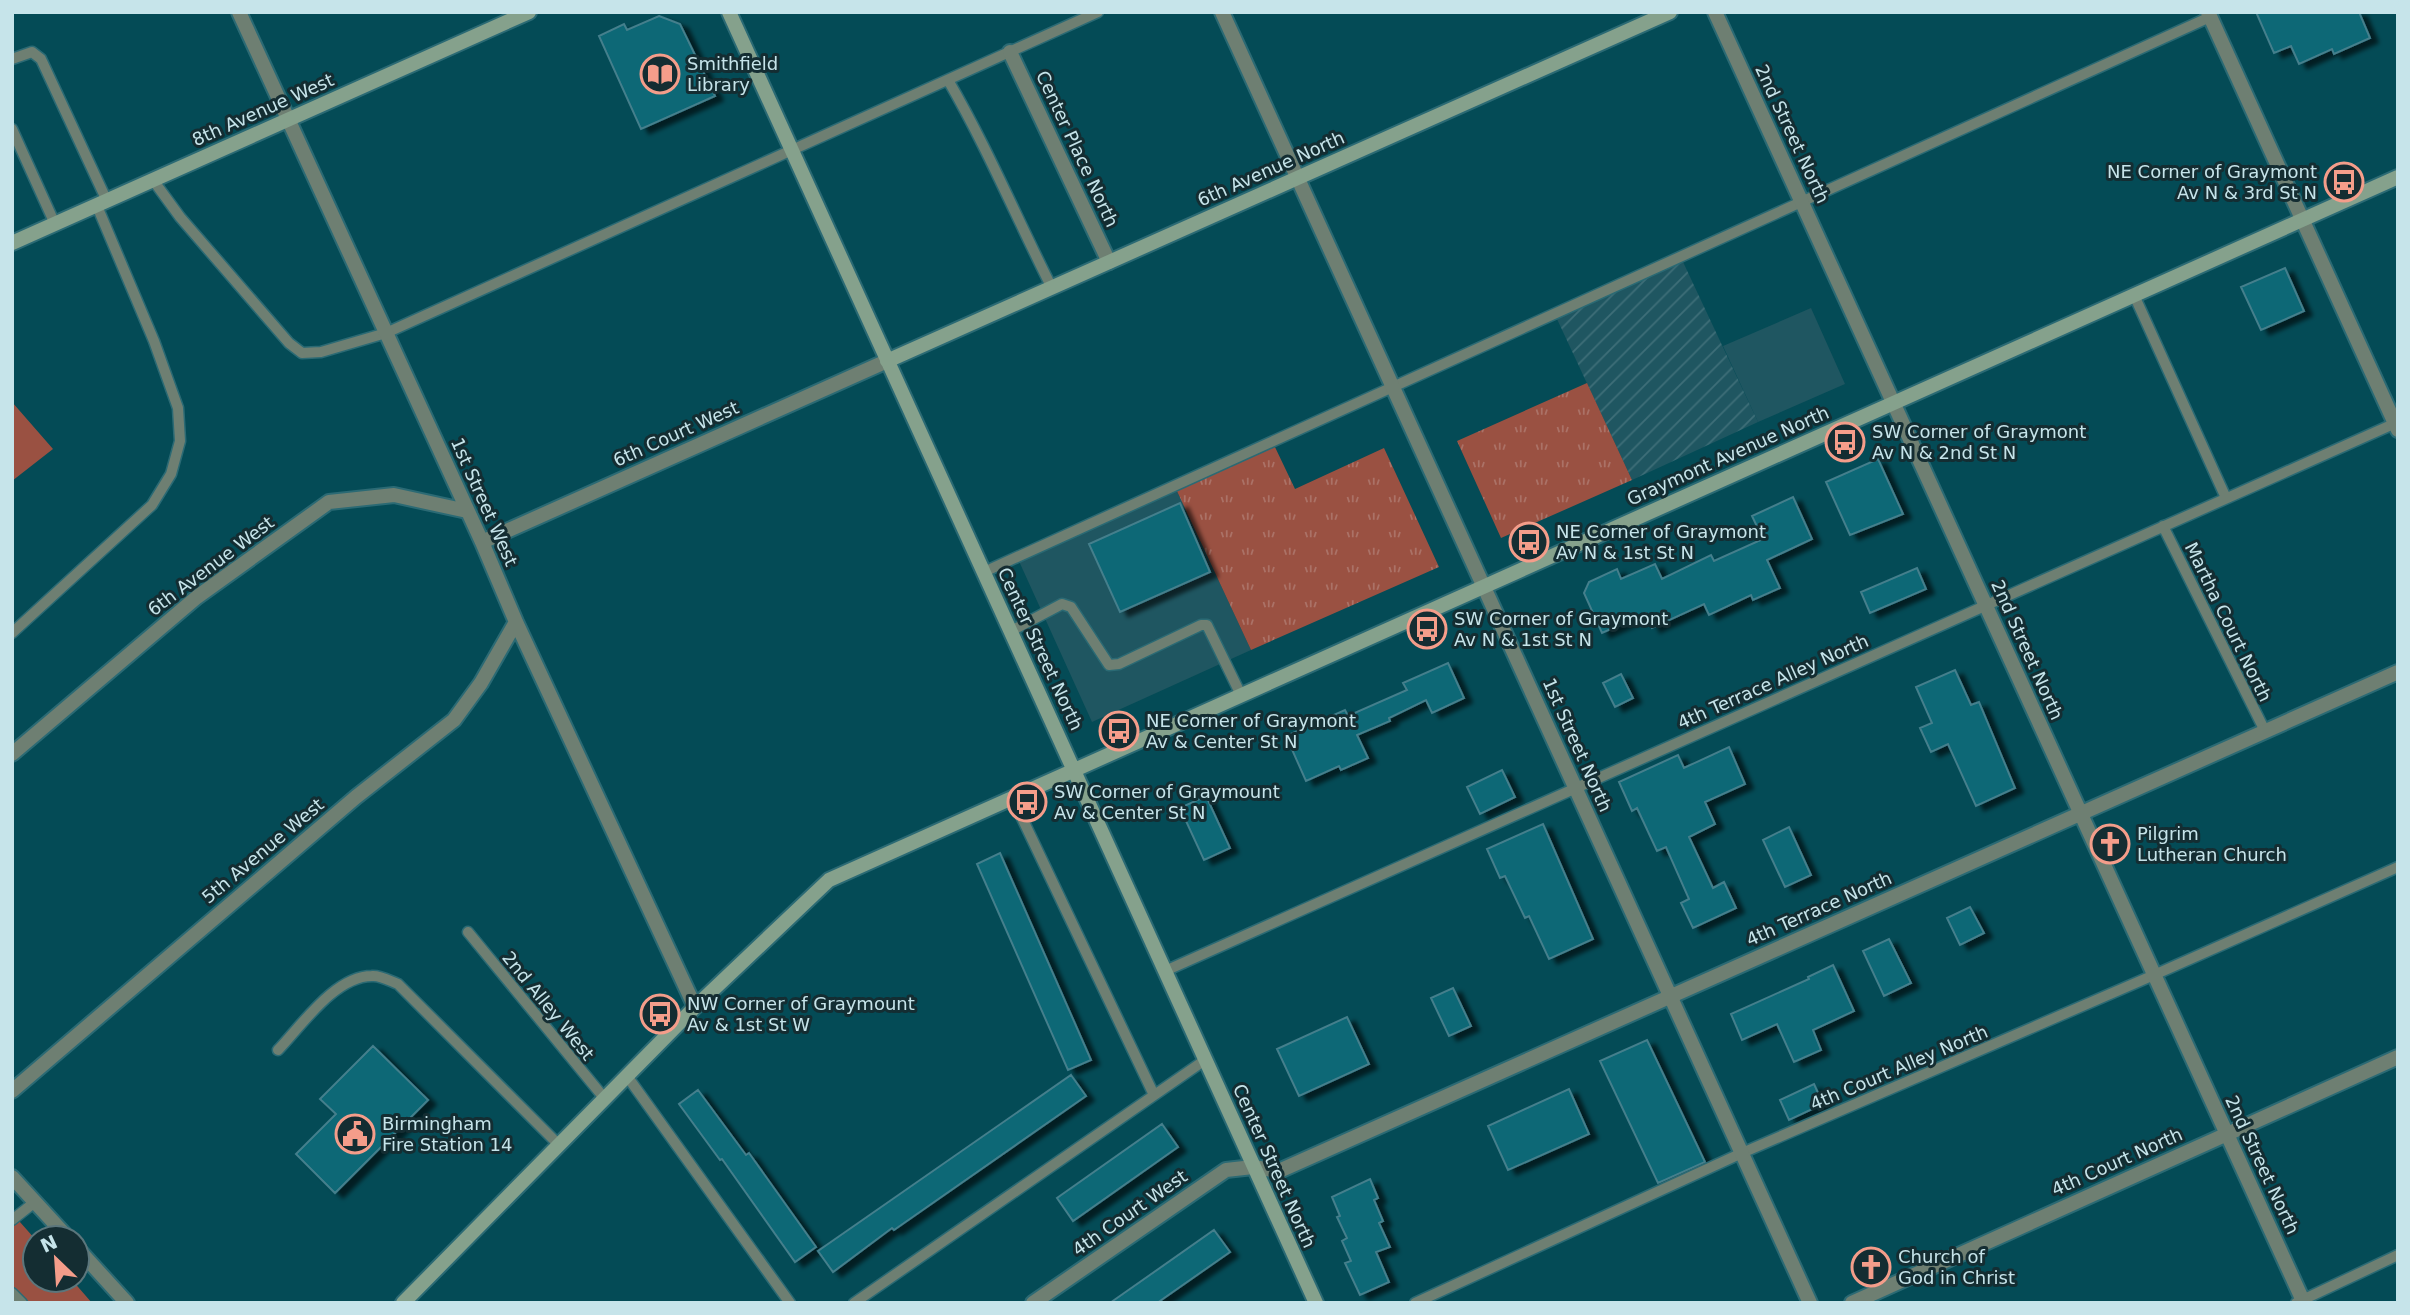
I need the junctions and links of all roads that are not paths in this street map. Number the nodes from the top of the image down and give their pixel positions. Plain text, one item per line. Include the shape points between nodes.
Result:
1 (239, 12) edge
2 (529, 12) edge
3 (729, 12) edge
4 (1098, 12) edge
5 (1222, 12) edge
6 (1670, 12) edge
7 (1715, 12) edge
8 (2209, 15) edge
9 (1010, 52) junction
10 (12, 59) edge
11 (948, 80) junction
12 (288, 120) junction
13 (12, 129) edge
14 (791, 150) junction
15 (2398, 177) edge
16 (1298, 178) junction
17 (153, 180) junction
18 (1801, 202) junction
19 (102, 203) junction
20 (2302, 220) junction
21 (55, 224) junction
22 (12, 243) edge
23 (1109, 262) junction
24 (1052, 288) junction
25 (2134, 295) junction
26 (386, 333) junction
27 (887, 361) junction
28 (1394, 388) junction
29 (1893, 403) junction
30 (2397, 425) edge
31 (2225, 498) junction
32 (467, 511) junction
33 (2163, 526) junction
34 (482, 542) junction
35 (984, 572) junction
36 (1484, 586) junction
37 (1986, 605) junction
38 (516, 622) junction
39 (14, 628) edge
40 (1011, 631) junction
41 (2398, 672) edge
42 (1241, 695) junction
43 (2265, 731) junction
44 (12, 754) edge
45 (1074, 769) junction
46 (1576, 788) junction
47 (1012, 797) junction
48 (2080, 814) junction
49 (2398, 867) edge
50 (468, 932) dead end
51 (1165, 971) junction
52 (2154, 975) junction
53 (1671, 996) junction
54 (695, 1007) junction
55 (278, 1050) dead end
56 (2398, 1057) edge
57 (1205, 1060) junction
58 (627, 1076) junction
59 (12, 1091) edge
60 (1154, 1095) junction
61 (605, 1099) junction
62 (2226, 1133) junction
63 (559, 1145) junction
64 (1742, 1153) junction
65 (1253, 1167) junction
66 (12, 1177) edge
67 (35, 1202) junction
68 (12, 1220) edge
69 (55, 1224) edge
70 (2398, 1255) edge
71 (91, 1265) edge
72 (12, 1293) edge
73 (120, 1300) edge
74 (2301, 1302) edge
75 (22, 1303) edge
76 (403, 1303) edge
77 (790, 1303) edge
78 (854, 1303) edge
79 (1033, 1303) edge
80 (1315, 1303) edge
81 (1415, 1303) edge
82 (1810, 1303) edge
83 (1852, 1303) edge

1 - 12 street, 1st Street West
2 - 12 main road, 8th Avenue West
3 - 14 main road, Center Street North
4 - 9 lane
5 - 16 street, 1st Street North
6 - 16 main road, 6th Avenue North
7 - 18 street, 2nd Street North
8 - 18 lane
8 - 20 street
9 - 11 lane
9 - 23 street, Center Place North
10 - 19 lane via 32,52 41,59
11 - 14 lane
11 - 24 lane via 979,134
12 - 17 main road, 8th Avenue West
12 - 26 street, 1st Street West
13 - 21 lane
14 - 26 lane
14 - 27 main road, Center Street North
15 - 20 main road, Graymont Avenue North
16 - 23 main road, 6th Avenue North
16 - 28 street, 1st Street North
17 - 19 main road, 8th Avenue West
17 - 26 lane via 180,218 302,353
18 - 28 lane
18 - 29 street, 2nd Street North
19 - 21 main road, 8th Avenue West
19 - 39 lane via 178,408 180,441 171,474 152,505
20 - 25 main road, Graymont Avenue North
20 - 30 street
21 - 22 main road, 8th Avenue West
23 - 24 main road, 6th Avenue North
24 - 27 main road, 6th Avenue North
25 - 29 main road, Graymont Avenue North
25 - 31 lane
26 - 32 street, 1st Street West
27 - 34 street, 6th Court West
27 - 35 main road, Center Street North
28 - 35 lane
28 - 36 street, 1st Street North
29 - 36 main road, Graymont Avenue North
29 - 37 street, 2nd Street North
30 - 31 lane, 4th Terrace Alley North
31 - 33 lane, 4th Terrace Alley North
32 - 34 street, 1st Street West
32 - 44 street, 6th Avenue West via 394,495 329,502 197,597
33 - 37 lane, 4th Terrace Alley North
33 - 43 lane, Martha Court North
34 - 38 street, 1st Street West
35 - 40 main road, Center Street North
36 - 42 main road, Graymont Avenue North
36 - 46 street, 1st Street North
37 - 46 lane, 4th Terrace Alley North
37 - 48 street, 2nd Street North
38 - 54 street, 1st Street West
38 - 59 street, 5th Avenue West via 454,720 356,797
40 - 42 lane via 1062,604 1071,607 1109,665 1208,625
40 - 45 main road, Center Street North
41 - 43 street, 4th Terrace North
42 - 45 main road, Graymont Avenue North
43 - 48 street, 4th Terrace North
45 - 47 main road, Graymont Avenue North
45 - 51 main road, Center Street North
46 - 51 lane, 4th Terrace Alley North
46 - 53 street, 1st Street North
47 - 54 main road, Graymont Avenue North via 829,880
47 - 60 lane
48 - 52 street, 2nd Street North
48 - 53 street, 4th Terrace North
49 - 52 lane, 4th Court Alley North
50 - 61 lane, 2nd Alley West
51 - 57 main road, Center Street North
52 - 62 street, 2nd Street North
52 - 64 lane, 4th Court Alley North
53 - 64 street, 1st Street North
53 - 65 street, 4th Terrace North via 1279,1171
54 - 58 main road, Graymont Avenue North
55 - 63 lane via 339,986 375,975 398,984
56 - 62 street, 4th Court North
57 - 60 lane
57 - 65 main road, Center Street North
58 - 61 main road, Graymont Avenue North
58 - 77 lane
60 - 78 lane
61 - 63 main road, Graymont Avenue North
62 - 74 street, 2nd Street North
62 - 83 street, 4th Court North
63 - 76 main road, Graymont Avenue North
64 - 81 lane, 4th Court Alley North
64 - 82 street, 1st Street North
65 - 79 street, 4th Court West via 1226,1170
65 - 80 main road, Center Street North
66 - 67 street
67 - 68 lane
67 - 69 street
70 - 74 lane
71 - 73 street
72 - 75 lane

